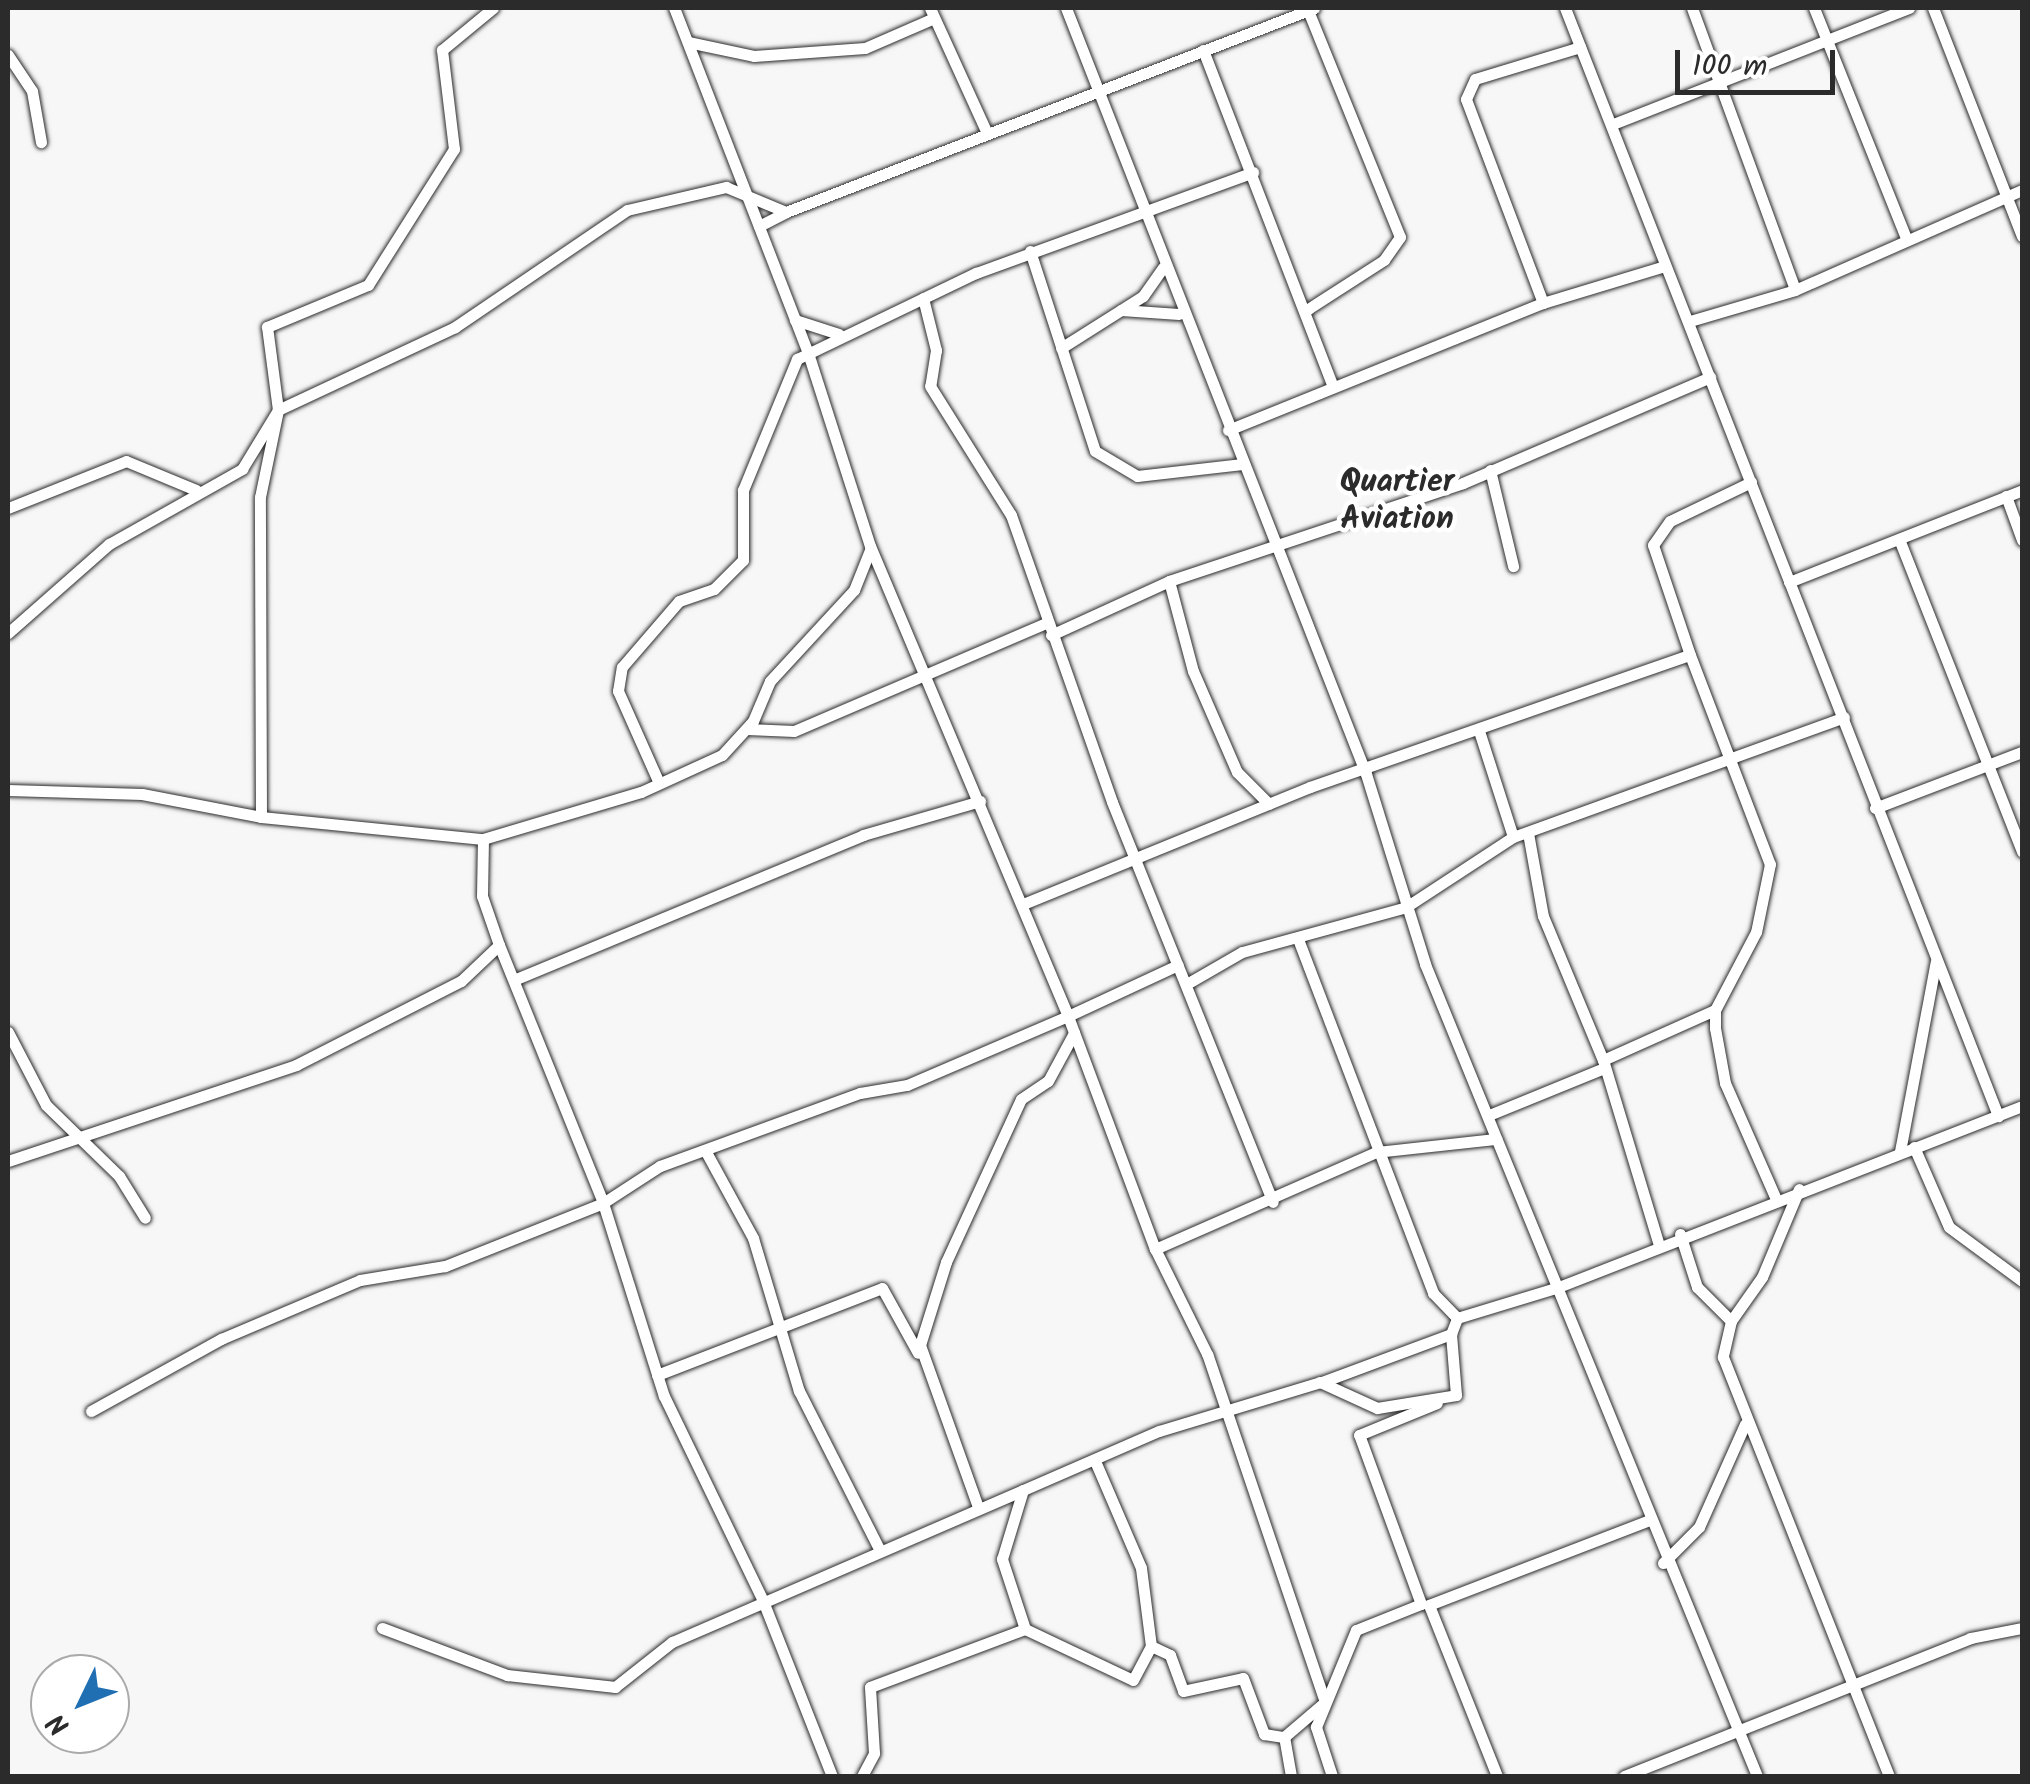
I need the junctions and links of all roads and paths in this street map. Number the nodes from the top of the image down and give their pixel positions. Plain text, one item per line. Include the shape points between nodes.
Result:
1 (493, 8) edge
2 (674, 8) edge
3 (1066, 8) edge
4 (1310, 8) edge
5 (1565, 8) edge
6 (1692, 8) edge
7 (1814, 8) edge
8 (1909, 8) edge
9 (1933, 8) edge
10 (932, 13) edge
11 (1826, 38) junction
12 (688, 42) junction
13 (1580, 47) junction
14 (1203, 50) junction
15 (8, 55) edge
16 (1094, 86) junction
17 (1720, 86) junction
18 (1613, 124) junction
19 (987, 134) junction
20 (41, 142) dead end
21 (1253, 172) junction
22 (2022, 190) edge
23 (746, 193) junction
24 (2007, 196) junction
25 (1141, 211) junction
26 (786, 212) junction
27 (759, 226) junction
28 (1905, 236) junction
29 (2022, 236) edge
30 (1030, 251) junction
31 (1665, 266) junction
32 (1163, 267) junction
33 (1794, 290) junction
34 (923, 298) junction
35 (1543, 303) junction
36 (1308, 309) junction
37 (1121, 310) junction
38 (1179, 314) junction
39 (795, 320) junction
40 (1690, 321) junction
41 (839, 334) junction
42 (1062, 348) junction
43 (808, 353) junction
44 (1710, 376) junction
45 (1333, 387) junction
46 (278, 410) junction
47 (1228, 430) junction
48 (1242, 464) junction
49 (1490, 470) junction
50 (1751, 482) junction
51 (196, 490) junction
52 (2022, 490) edge
53 (2006, 496) junction
54 (8, 508) edge
55 (1898, 539) junction
56 (2022, 540) edge
57 (1274, 543) junction
58 (870, 546) junction
59 (1513, 566) dead end
60 (1170, 582) junction
61 (1789, 582) junction
62 (1050, 629) junction
63 (8, 632) edge
64 (1690, 655) junction
65 (925, 675) junction
66 (1844, 717) junction
67 (748, 729) junction
68 (1480, 734) junction
69 (2022, 752) edge
70 (1732, 756) junction
71 (1983, 767) junction
72 (1366, 774) junction
73 (659, 784) junction
74 (8, 790) edge
75 (980, 801) junction
76 (1269, 804) junction
77 (1875, 808) junction
78 (261, 817) junction
79 (1528, 833) junction
80 (1512, 837) junction
81 (483, 839) junction
82 (2022, 852) edge
83 (1135, 860) junction
84 (1022, 904) junction
85 (1406, 908) junction
86 (1298, 939) junction
87 (499, 945) junction
88 (1936, 961) junction
89 (1178, 965) junction
90 (516, 979) junction
91 (1190, 982) junction
92 (1715, 1010) junction
93 (1068, 1016) junction
94 (8, 1032) edge
95 (1074, 1033) junction
96 (1603, 1064) junction
97 (2022, 1106) edge
98 (1489, 1115) junction
99 (1998, 1116) junction
100 (77, 1134) junction
101 (1496, 1139) junction
102 (1914, 1147) junction
103 (1900, 1151) junction
104 (706, 1152) junction
105 (1376, 1152) junction
106 (8, 1161) edge
107 (1799, 1189) junction
108 (1775, 1197) junction
109 (1273, 1202) junction
110 (603, 1203) junction
111 (146, 1218) dead end
112 (1680, 1234) junction
113 (1658, 1242) junction
114 (1155, 1249) junction
115 (2022, 1281) edge
116 (1556, 1288) junction
117 (1456, 1318) junction
118 (1731, 1321) junction
119 (779, 1331) junction
120 (1450, 1334) junction
121 (923, 1365) junction
122 (657, 1375) junction
123 (1320, 1382) junction
124 (1456, 1396) junction
125 (90, 1411) dead end
126 (1224, 1417) junction
127 (1745, 1424) junction
128 (1095, 1462) junction
129 (1023, 1490) junction
130 (978, 1507) junction
131 (1647, 1521) junction
132 (879, 1549) junction
133 (1663, 1563) junction
134 (763, 1601) junction
135 (382, 1628) dead end
136 (2022, 1628) edge
137 (1026, 1629) junction
138 (1151, 1646) junction
139 (1850, 1684) junction
140 (1326, 1702) junction
141 (1738, 1734) junction
142 (1284, 1736) junction
143 (832, 1776) edge
144 (862, 1776) edge
145 (1291, 1776) edge
146 (1332, 1776) edge
147 (1497, 1776) edge
148 (1624, 1776) edge
149 (1757, 1776) edge
150 (1889, 1776) edge

1 - 46 street via 442,50 454,149 368,285 267,327
2 - 12 street
3 - 16 street
4 - 14 street
4 - 36 street via 1400,237 1384,260
5 - 13 street
6 - 17 street
7 - 11 street
8 - 11 street
9 - 24 street
10 - 12 street via 865,48 754,56
10 - 19 street
11 - 17 street
11 - 28 street
12 - 23 street
13 - 18 street
13 - 35 street via 1474,79 1466,99
14 - 16 street
14 - 21 street
15 - 20 street via 32,91
16 - 19 street
16 - 25 street
17 - 18 street
17 - 33 street
18 - 31 street
19 - 26 street
21 - 25 street
21 - 36 street
22 - 24 street
23 - 26 street
23 - 27 street
23 - 46 street via 692,191 627,210 454,328
24 - 28 street
24 - 29 street
25 - 30 street
25 - 32 street
26 - 27 street
27 - 39 street
28 - 33 street
30 - 34 street
30 - 42 street
31 - 35 street
31 - 40 street
32 - 37 street
32 - 38 street
33 - 40 street
34 - 41 street
34 - 62 street via 936,350 930,386 1011,515
35 - 45 street
36 - 45 street
37 - 38 street
37 - 42 street
38 - 47 street
39 - 41 street
39 - 43 street
40 - 44 street
41 - 43 street
42 - 48 street via 1088,433 1111,466 1137,476
43 - 58 street
43 - 73 street via 793,366 744,490 743,560 714,589 680,601 622,667 618,691
44 - 49 street
44 - 50 street
45 - 47 street
46 - 51 street via 242,468
46 - 78 street via 260,497
47 - 48 street
48 - 57 street
49 - 57 street
49 - 59 street
50 - 61 street
50 - 64 street via 1670,521 1654,544
51 - 54 street via 126,462
51 - 63 street via 109,544
52 - 53 street
53 - 55 street
53 - 56 street
55 - 61 street
55 - 71 street
57 - 60 street
57 - 72 street
58 - 65 street
58 - 67 street via 867,570 824,615 823,632 770,681
60 - 62 street
60 - 76 street via 1194,671 1236,772
61 - 66 street
62 - 65 street
62 - 83 street
64 - 68 street
64 - 70 street
65 - 67 street via 794,731
65 - 75 street
66 - 70 street
66 - 77 street
67 - 73 street via 722,754
68 - 72 street
68 - 80 street
69 - 71 street
70 - 79 street
70 - 92 street via 1770,864 1756,932
71 - 77 street
71 - 82 street
72 - 76 street
72 - 85 street
73 - 81 street
74 - 78 street via 142,794
75 - 84 street
75 - 90 street via 863,835
76 - 83 street
77 - 88 street
78 - 81 street
79 - 80 street
79 - 96 street via 1543,916
80 - 85 street
81 - 87 street via 482,896
83 - 84 street
83 - 89 street
84 - 93 street
85 - 86 street
85 - 98 street
86 - 91 street via 1242,952
86 - 105 street
87 - 90 street
87 - 100 street via 461,980 296,1065
88 - 99 street
88 - 103 street
89 - 91 street
89 - 93 street
90 - 110 street
91 - 109 street
92 - 96 street
92 - 108 street via 1725,1083
93 - 95 street
93 - 104 street via 907,1085 796,1114
94 - 100 street via 46,1105
95 - 114 street
95 - 121 street via 1048,1081 1021,1100 946,1262 920,1345
96 - 98 street
96 - 113 street
97 - 99 street
98 - 101 street
99 - 102 street
100 - 106 street
100 - 111 street
101 - 105 street
101 - 116 street
102 - 103 street
102 - 115 street via 1949,1227
103 - 107 street
104 - 110 street via 660,1166
104 - 119 street via 753,1238
105 - 109 street
105 - 117 street via 1433,1292
107 - 108 street
107 - 118 street via 1762,1278
108 - 112 street
109 - 114 street via 1214,1217
110 - 122 street
110 - 125 street via 445,1266 360,1280 221,1339
112 - 113 street
112 - 118 street via 1696,1287
113 - 116 street
114 - 126 street via 1208,1354
116 - 117 street
116 - 131 street
117 - 120 street
118 - 127 street via 1723,1357
119 - 121 street via 882,1288
119 - 122 street
119 - 132 street
120 - 123 street
120 - 124 street
121 - 130 street
122 - 134 street
123 - 124 street via 1377,1408
123 - 126 street
124 - 140 street via 1359,1436 1421,1604 1356,1630
126 - 128 street via 1160,1431
126 - 140 street
127 - 133 street via 1711,1483 1706,1515
127 - 139 street
128 - 129 street
128 - 138 street via 1141,1568
129 - 130 street
129 - 137 street via 1002,1559
130 - 132 street
131 - 133 street
131 - 147 street via 1429,1605
132 - 134 street
133 - 141 street
134 - 135 street via 672,1642 615,1687 507,1675
134 - 143 street
136 - 139 street
137 - 138 street via 1133,1680
137 - 144 street via 870,1687 874,1753
138 - 142 street via 1170,1656 1183,1691 1242,1678 1264,1734
139 - 141 street
139 - 150 street
140 - 142 street
140 - 146 street via 1318,1740
141 - 148 street via 1674,1749
141 - 149 street
142 - 145 street

